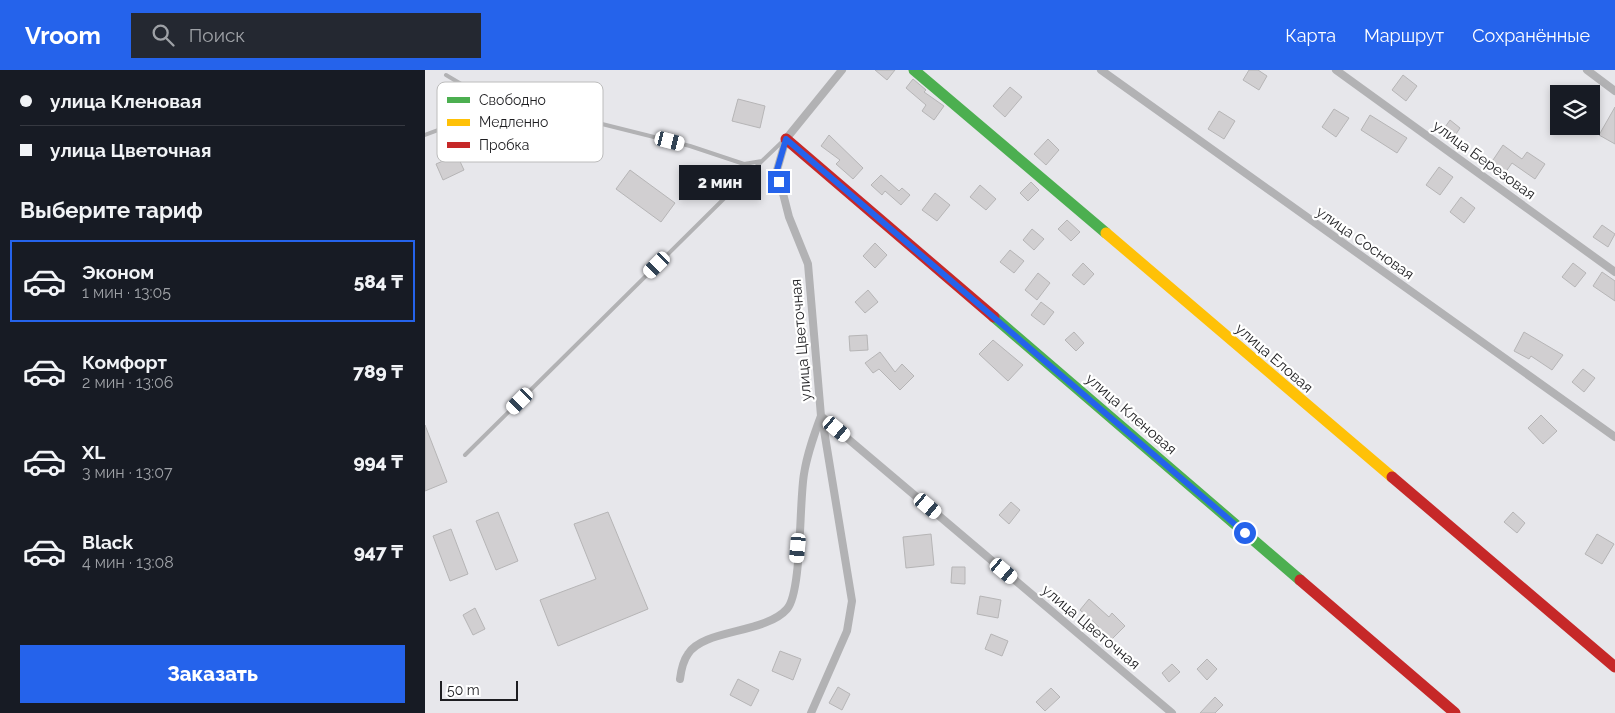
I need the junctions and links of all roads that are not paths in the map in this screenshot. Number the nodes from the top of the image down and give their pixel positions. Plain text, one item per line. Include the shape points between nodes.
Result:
1 (842, 70) edge
2 (914, 70) edge
3 (1101, 70) edge
4 (1336, 70) edge
5 (1587, 70) edge
6 (446, 75) dead end
7 (458, 82) edge
8 (1614, 87) edge
9 (603, 124) edge
10 (437, 131) edge
11 (425, 135) edge
12 (786, 139) junction
13 (762, 161) junction
14 (1615, 272) edge
15 (821, 416) junction
16 (1615, 437) edge
17 (465, 455) dead end
18 (1615, 667) edge
19 (679, 679) dead end
20 (811, 713) edge
21 (1172, 713) edge
22 (1455, 713) edge

1 - 12 street
2 - 18 street, улица Еловая
3 - 16 street, улица Сосновая
4 - 14 street, улица Березовая
5 - 8 street
6 - 7 lane
9 - 13 lane via 690,146 744,164
10 - 11 lane
12 - 13 lane
12 - 15 street, улица Цветочная via 777,170 789,217 808,264
12 - 22 street, улица Кленовая
13 - 17 lane
15 - 19 street via 804,475 795,584 788,608 762,624 697,644 688,654
15 - 20 street via 852,601 847,631
15 - 21 street, улица Цветочная

